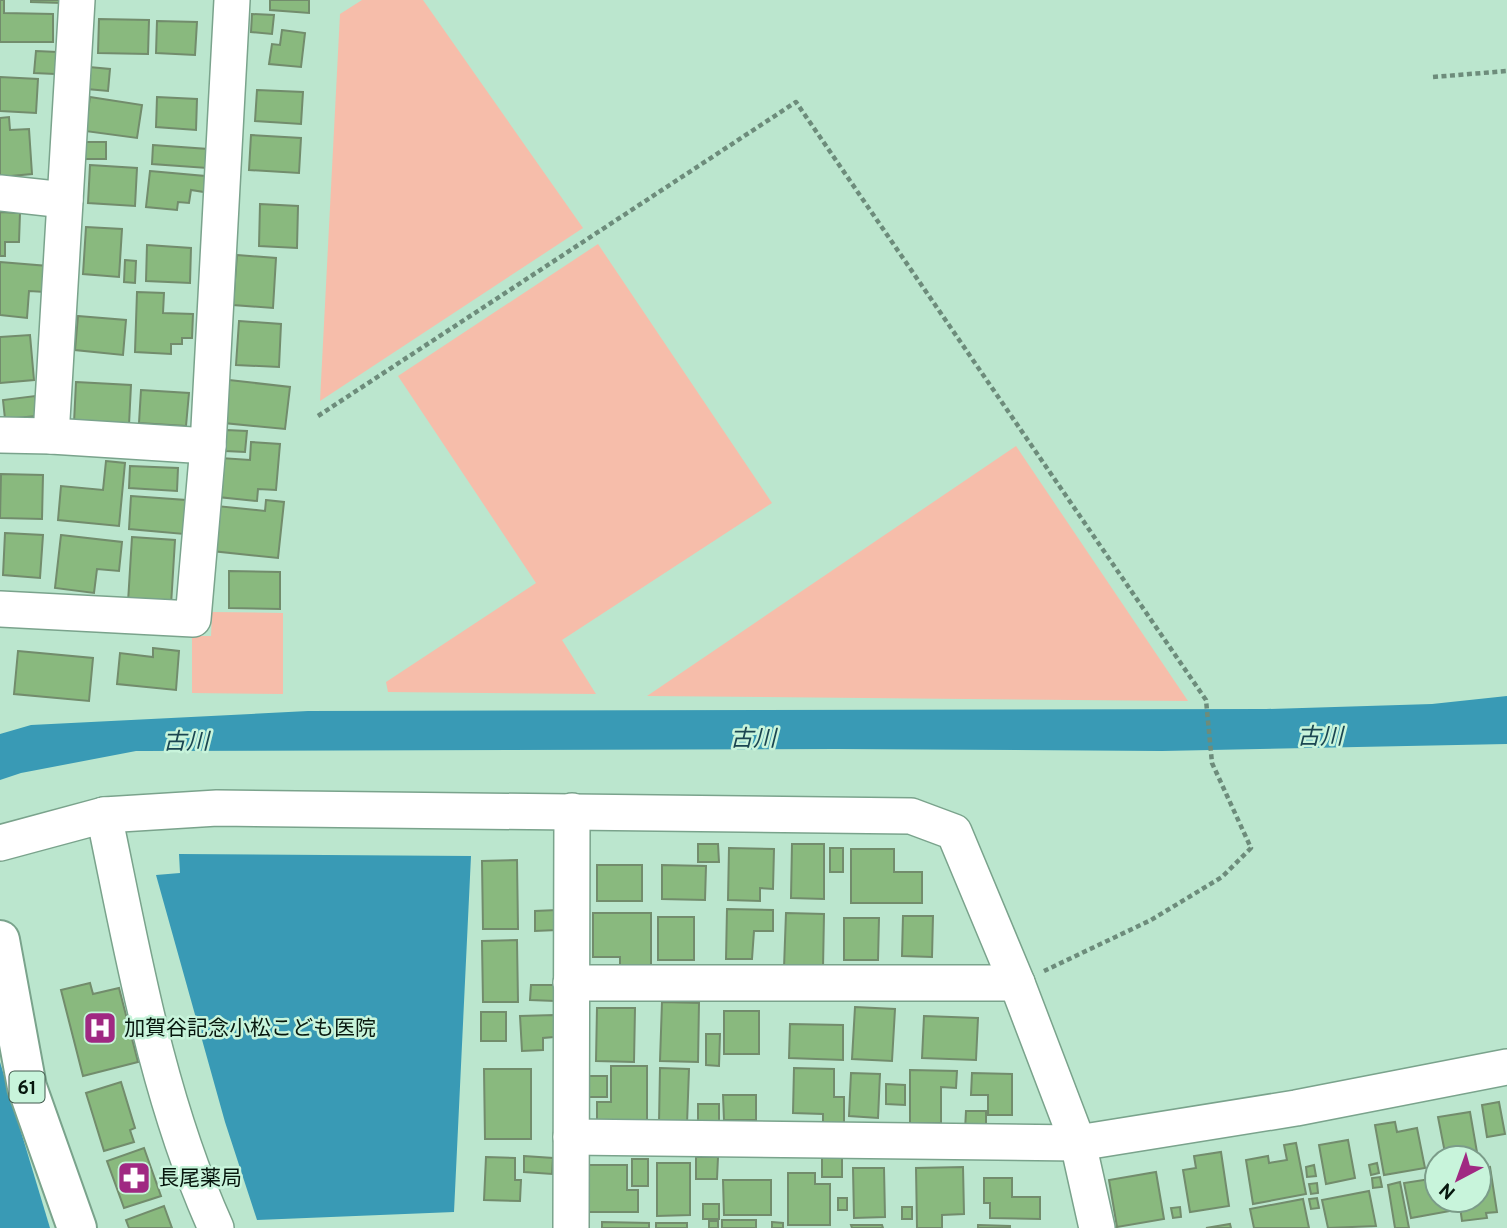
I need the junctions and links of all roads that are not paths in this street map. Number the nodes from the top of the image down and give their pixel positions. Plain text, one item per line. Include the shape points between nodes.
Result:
1 (76, 0) edge
2 (232, 0) edge
3 (0, 192) edge
4 (65, 200) junction
5 (0, 435) edge
6 (51, 436) junction
7 (208, 446) junction
8 (0, 609) edge
9 (572, 811) junction
10 (104, 815) junction
11 (0, 843) edge
12 (0, 940) edge
13 (571, 983) junction
14 (1017, 984) junction
15 (1507, 1067) edge
16 (571, 1137) junction
17 (1078, 1143) junction
18 (77, 1228) edge
19 (216, 1228) edge
20 (570, 1228) edge
21 (1097, 1228) edge

1 - 4 street
2 - 7 street
3 - 4 street
4 - 6 street
5 - 6 street
6 - 7 street
7 - 8 street via 193,620
9 - 10 street via 218,808
9 - 13 street
9 - 14 street via 911,816 954,832
10 - 11 street
10 - 19 street via 150,1035 193,1176
12 - 18 main road, 61 via 27,1087
13 - 14 street
13 - 16 street
14 - 17 street
15 - 17 street via 1296,1108
16 - 17 street
16 - 20 street
17 - 21 street

